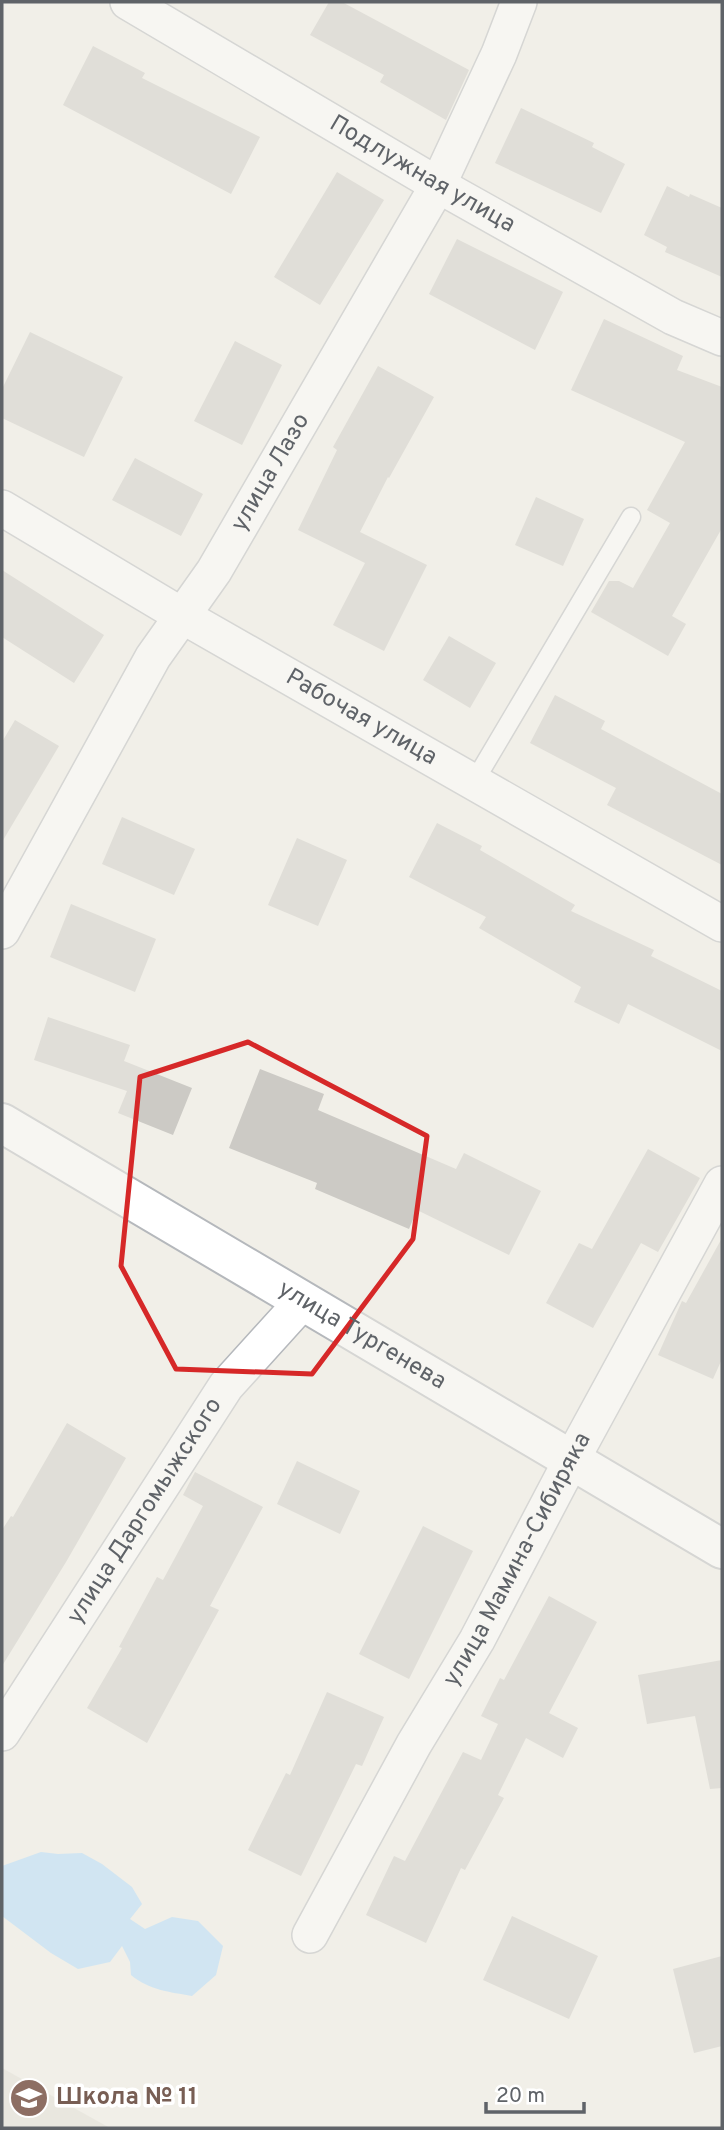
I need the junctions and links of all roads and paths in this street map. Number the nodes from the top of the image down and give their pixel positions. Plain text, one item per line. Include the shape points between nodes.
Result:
1 (128, 2) edge
2 (519, 2) edge
3 (438, 185) junction
4 (722, 338) edge
5 (2, 508) edge
6 (631, 517) dead end
7 (181, 615) junction
8 (474, 782) junction
9 (722, 924) edge
10 (2, 931) edge
11 (2, 1123) edge
12 (722, 1184) edge
13 (303, 1301) junction
14 (572, 1459) junction
15 (722, 1549) edge
16 (2, 1732) edge
17 (310, 1935) dead end

1 - 3 street, Подлужная улица
2 - 3 street, улица Лазо
3 - 4 street, Подлужная улица via 673,317
3 - 7 street, улица Лазо via 214,572
5 - 7 street, Рабочая улица
6 - 8 lane
7 - 8 street, Рабочая улица
7 - 10 street, улица Лазо via 153,657
8 - 9 street, Рабочая улица
11 - 13 street, улица Тургенева
12 - 14 street, улица Мамина-Сибиряка
13 - 14 street, улица Тургенева
13 - 16 street, улица Даргомыжского via 226,1386
14 - 15 street, улица Тургенева
14 - 17 street, улица Мамина-Сибиряка via 477,1640 414,1744

